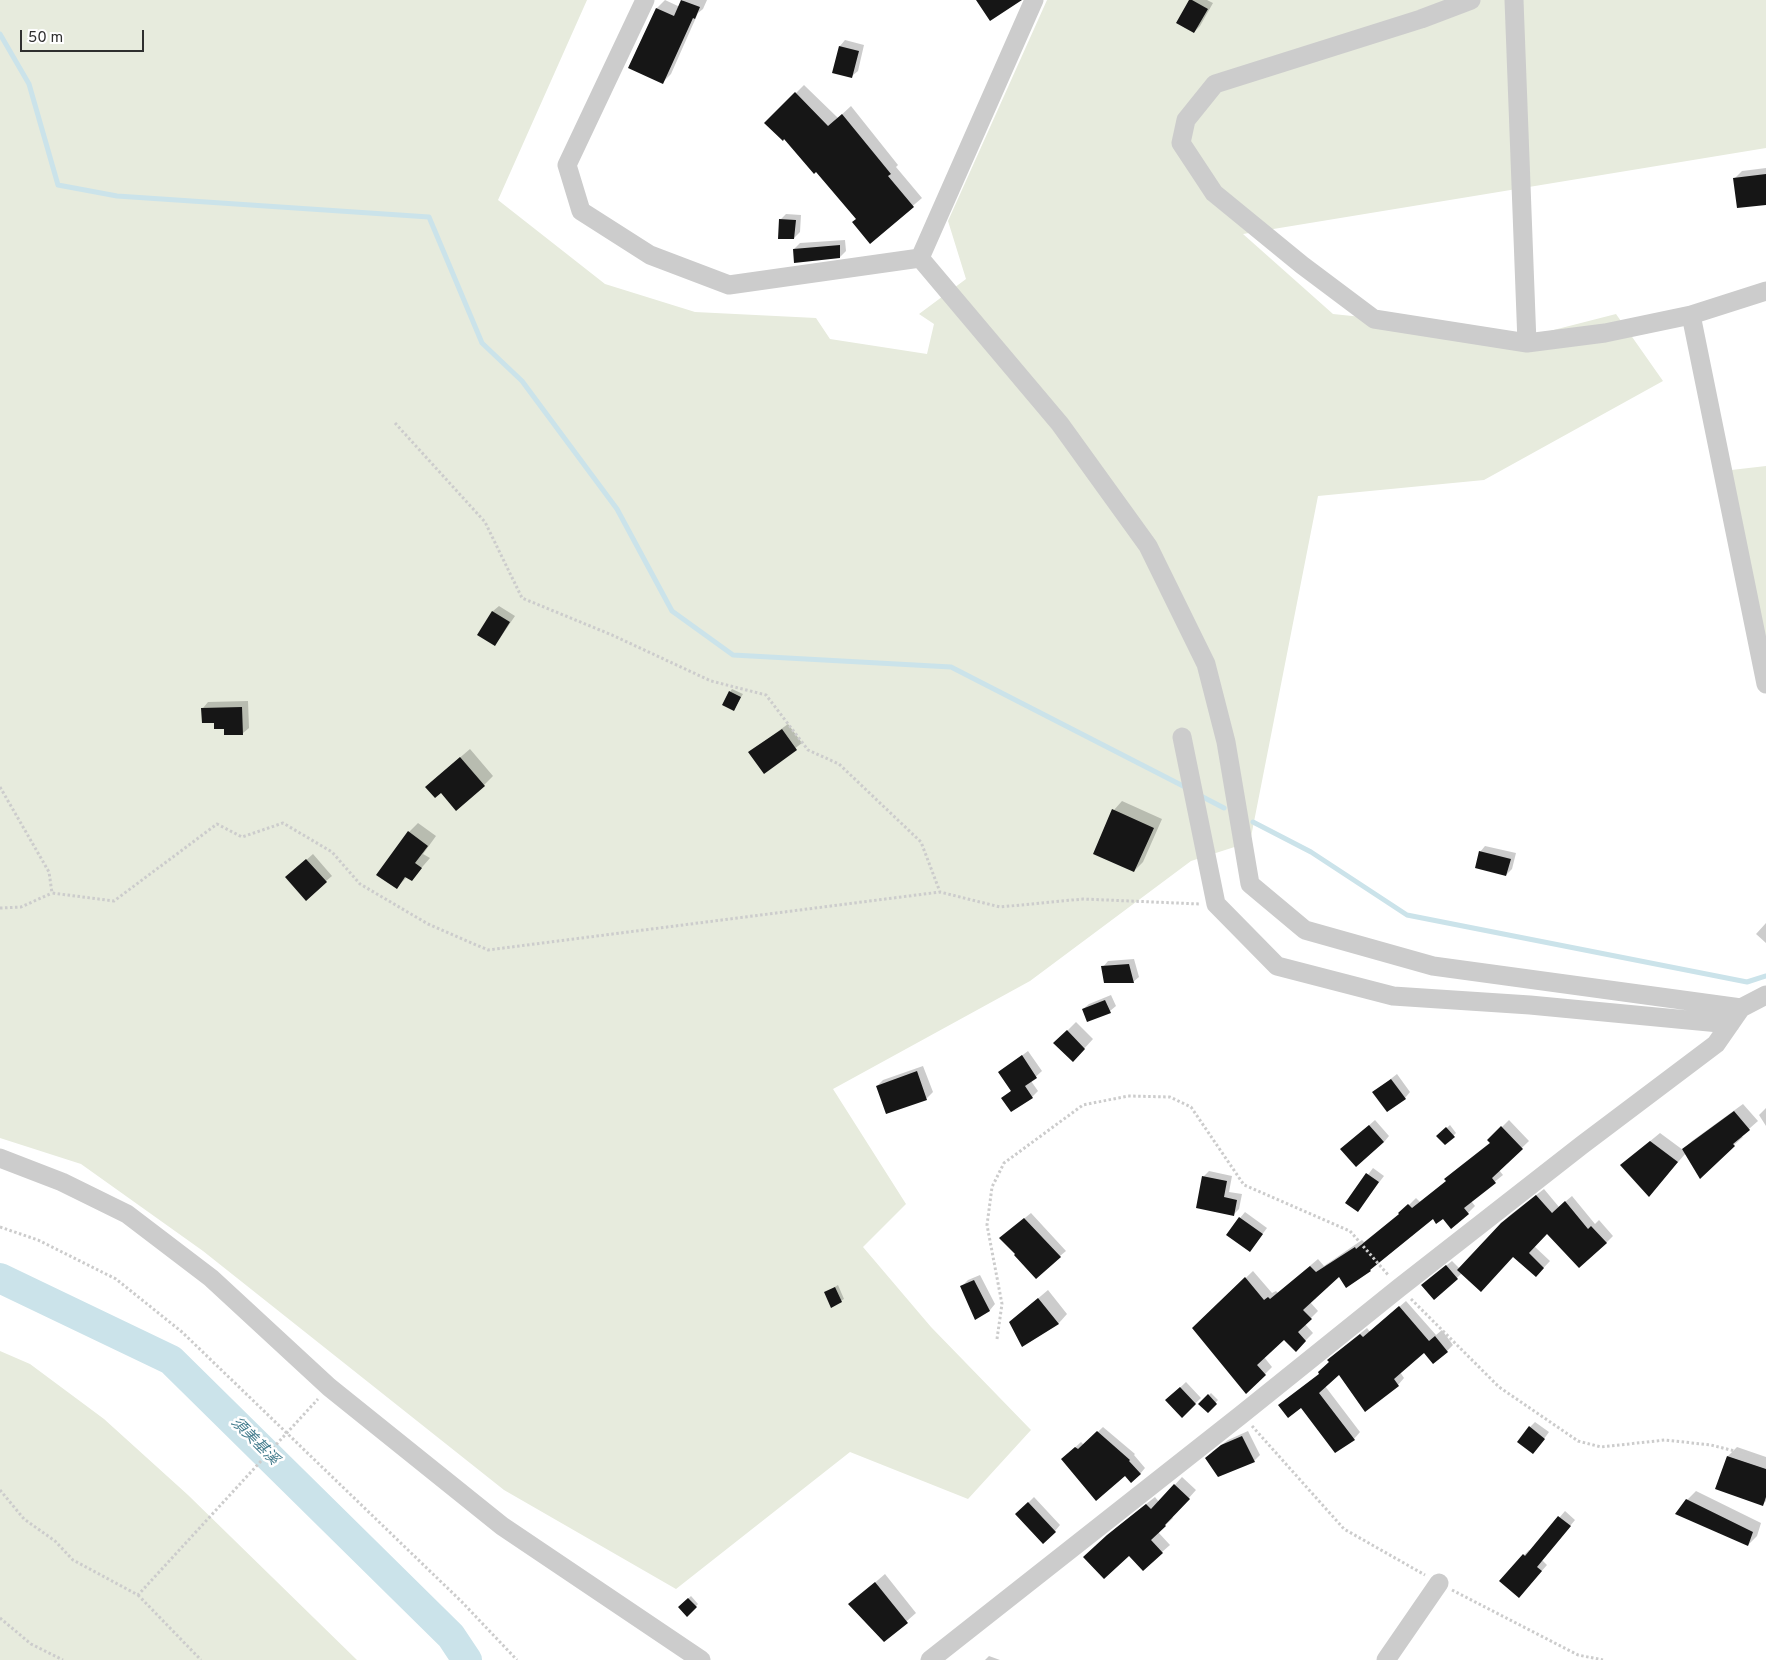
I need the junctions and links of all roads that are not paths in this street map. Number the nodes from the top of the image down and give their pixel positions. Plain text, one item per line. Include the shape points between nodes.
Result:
1 (645, 0) edge
2 (1034, 0) edge
3 (1471, 0) edge
4 (1514, 0) edge
5 (920, 258) junction
6 (1766, 291) edge
7 (1691, 315) junction
8 (1527, 343) junction
9 (1766, 684) edge
10 (1182, 737) dead end
11 (1766, 994) edge
12 (1741, 1008) junction
13 (1730, 1024) junction
14 (0, 1158) edge
15 (1438, 1583) road end
16 (701, 1660) edge
17 (930, 1660) edge
18 (1386, 1660) edge

1 - 5 street via 567,165 581,211 650,255 729,285
2 - 5 street
3 - 8 street via 1215,84 1186,120 1181,143 1214,193 1374,319
4 - 8 street
5 - 12 street via 1060,424 1148,546 1206,664 1226,742 1250,884 1305,930 1433,966
6 - 7 street
7 - 8 street via 1605,333
7 - 9 street
10 - 13 street via 1216,904 1277,966 1392,996
11 - 12 street
12 - 13 street
13 - 17 street via 1716,1044 1399,1288
14 - 16 street via 62,1182 127,1214 211,1278 329,1387 502,1526
15 - 18 street

